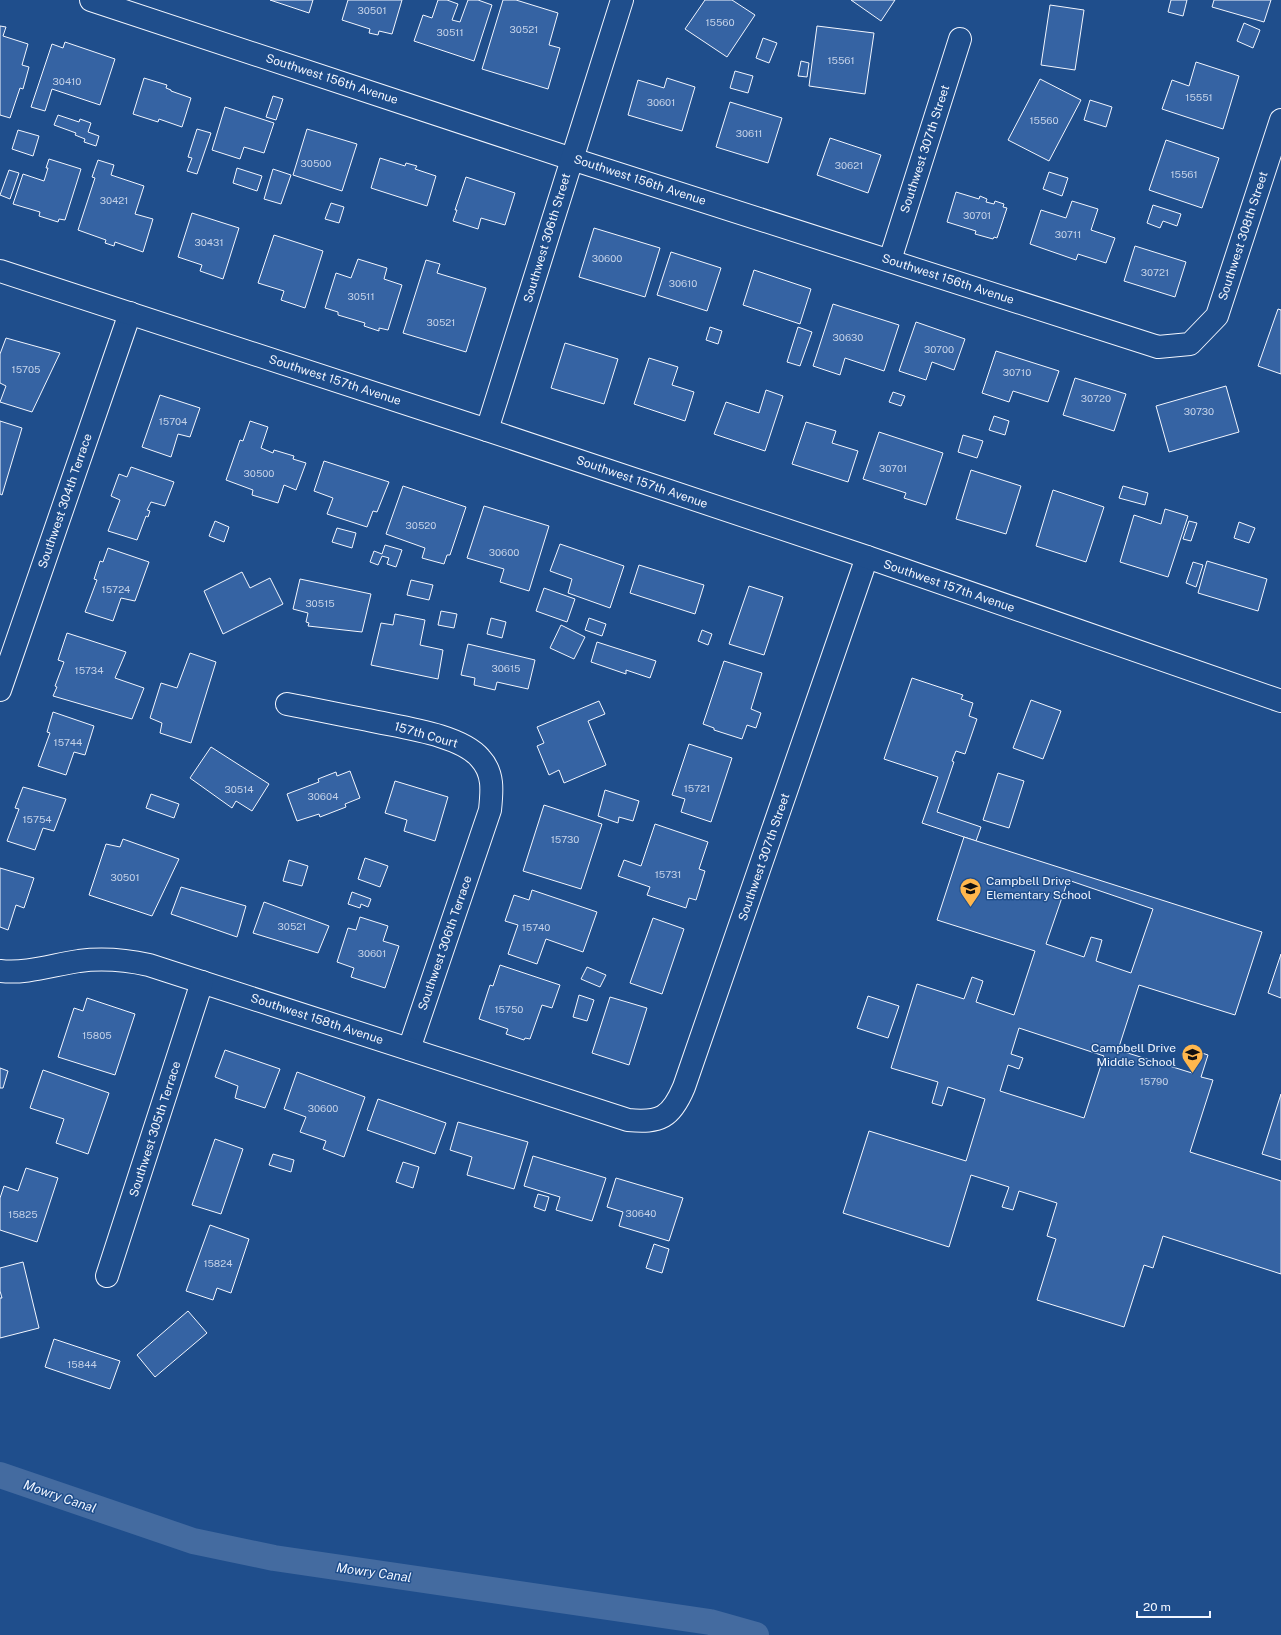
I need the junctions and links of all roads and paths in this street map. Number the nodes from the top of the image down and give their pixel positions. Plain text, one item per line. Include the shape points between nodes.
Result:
1 (91, 0) edge
2 (622, 0) edge
3 (960, 39) dead end
4 (1281, 120) edge
5 (572, 159) junction
6 (890, 260) junction
7 (0, 272) edge
8 (130, 313) junction
9 (1190, 344) joint
10 (487, 430) junction
11 (867, 557) junction
12 (0, 690) edge
13 (1281, 702) edge
14 (287, 704) dead end
15 (480, 837) joint
16 (0, 971) edge
17 (202, 982) junction
18 (409, 1049) junction
19 (628, 1120) joint
20 (107, 1276) dead end

1 - 5 street, Southwest 156th Avenue
2 - 5 street, Southwest 306th Street
3 - 6 street, Southwest 307th Street
4 - 9 street, Southwest 308th Street via 1217,316
5 - 6 street, Southwest 156th Avenue
5 - 10 street, Southwest 306th Street
6 - 9 street, Southwest 156th Avenue via 1158,347
7 - 8 street, Southwest 157th Avenue
8 - 10 street, Southwest 157th Avenue
8 - 12 street, Southwest 304th Terrace
10 - 11 street, Southwest 157th Avenue
11 - 13 street, Southwest 157th Avenue
11 - 19 street, Southwest 307th Street via 682,1093 667,1115 660,1119 640,1122
14 - 15 street, 157th Court via 417,730 448,739 472,751 480,757 490,773 492,790 490,810
15 - 18 street, Southwest 306th Terrace
16 - 17 street, Southwest 158th Avenue via 13,972 79,962 114,960 149,965
17 - 18 street, Southwest 158th Avenue
17 - 20 street, Southwest 305th Terrace
18 - 19 street, Southwest 158th Avenue

